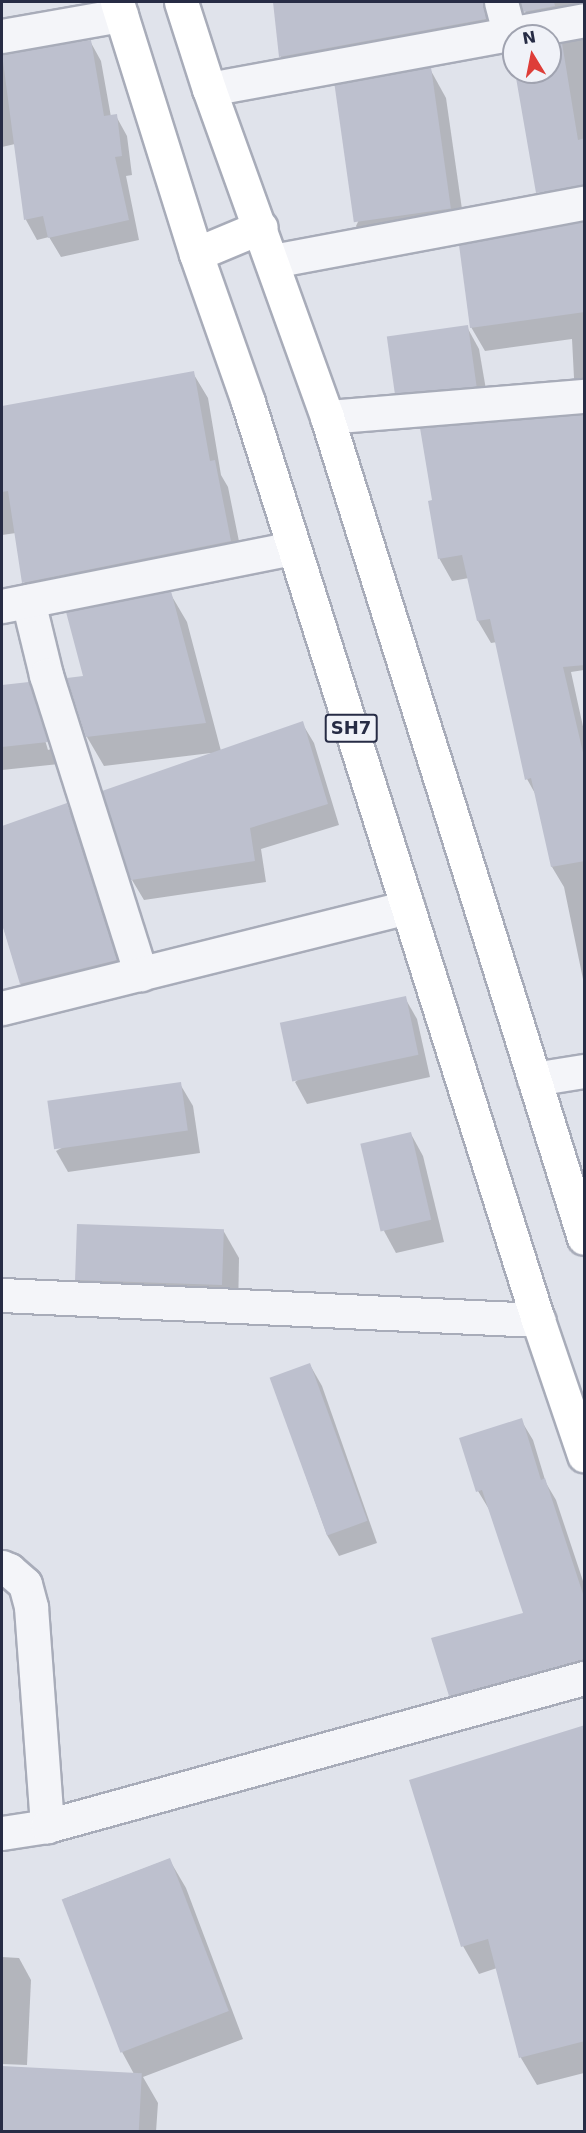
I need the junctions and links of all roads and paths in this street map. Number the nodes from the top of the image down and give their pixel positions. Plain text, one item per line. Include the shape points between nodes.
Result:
1 (181, 2) edge
2 (501, 2) edge
3 (119, 8) edge
4 (585, 20) edge
5 (507, 24) edge
6 (560, 24) edge
7 (502, 33) edge
8 (2, 36) edge
9 (209, 89) junction
10 (585, 203) edge
11 (261, 227) junction
12 (196, 254) junction
13 (273, 261) junction
14 (585, 396) edge
15 (327, 417) junction
16 (293, 549) junction
17 (14, 603) edge
18 (408, 907) junction
19 (141, 974) junction
20 (2, 1008) edge
21 (585, 1071) edge
22 (534, 1079) junction
23 (585, 1238) edge
24 (2, 1295) edge
25 (538, 1320) junction
26 (585, 1455) edge
27 (2, 1567) edge
28 (585, 1678) edge
29 (47, 1826) junction
30 (2, 1833) edge

1 - 9 main road
2 - 5 street
3 - 8 street
3 - 12 main road, SH7
4 - 6 street
7 - 9 street
9 - 11 main road
10 - 13 street
11 - 12 main road
11 - 13 main road
12 - 16 main road, SH7 via 248,402
13 - 15 main road
14 - 15 street
15 - 22 main road
16 - 17 street
16 - 18 main road, SH7
17 - 19 street via 46,675
18 - 19 street
18 - 25 main road, SH7
19 - 20 street
21 - 22 street
22 - 23 main road
24 - 25 street
25 - 26 main road, SH7
27 - 29 street via 25,1584 31,1607
28 - 29 street
29 - 30 street

